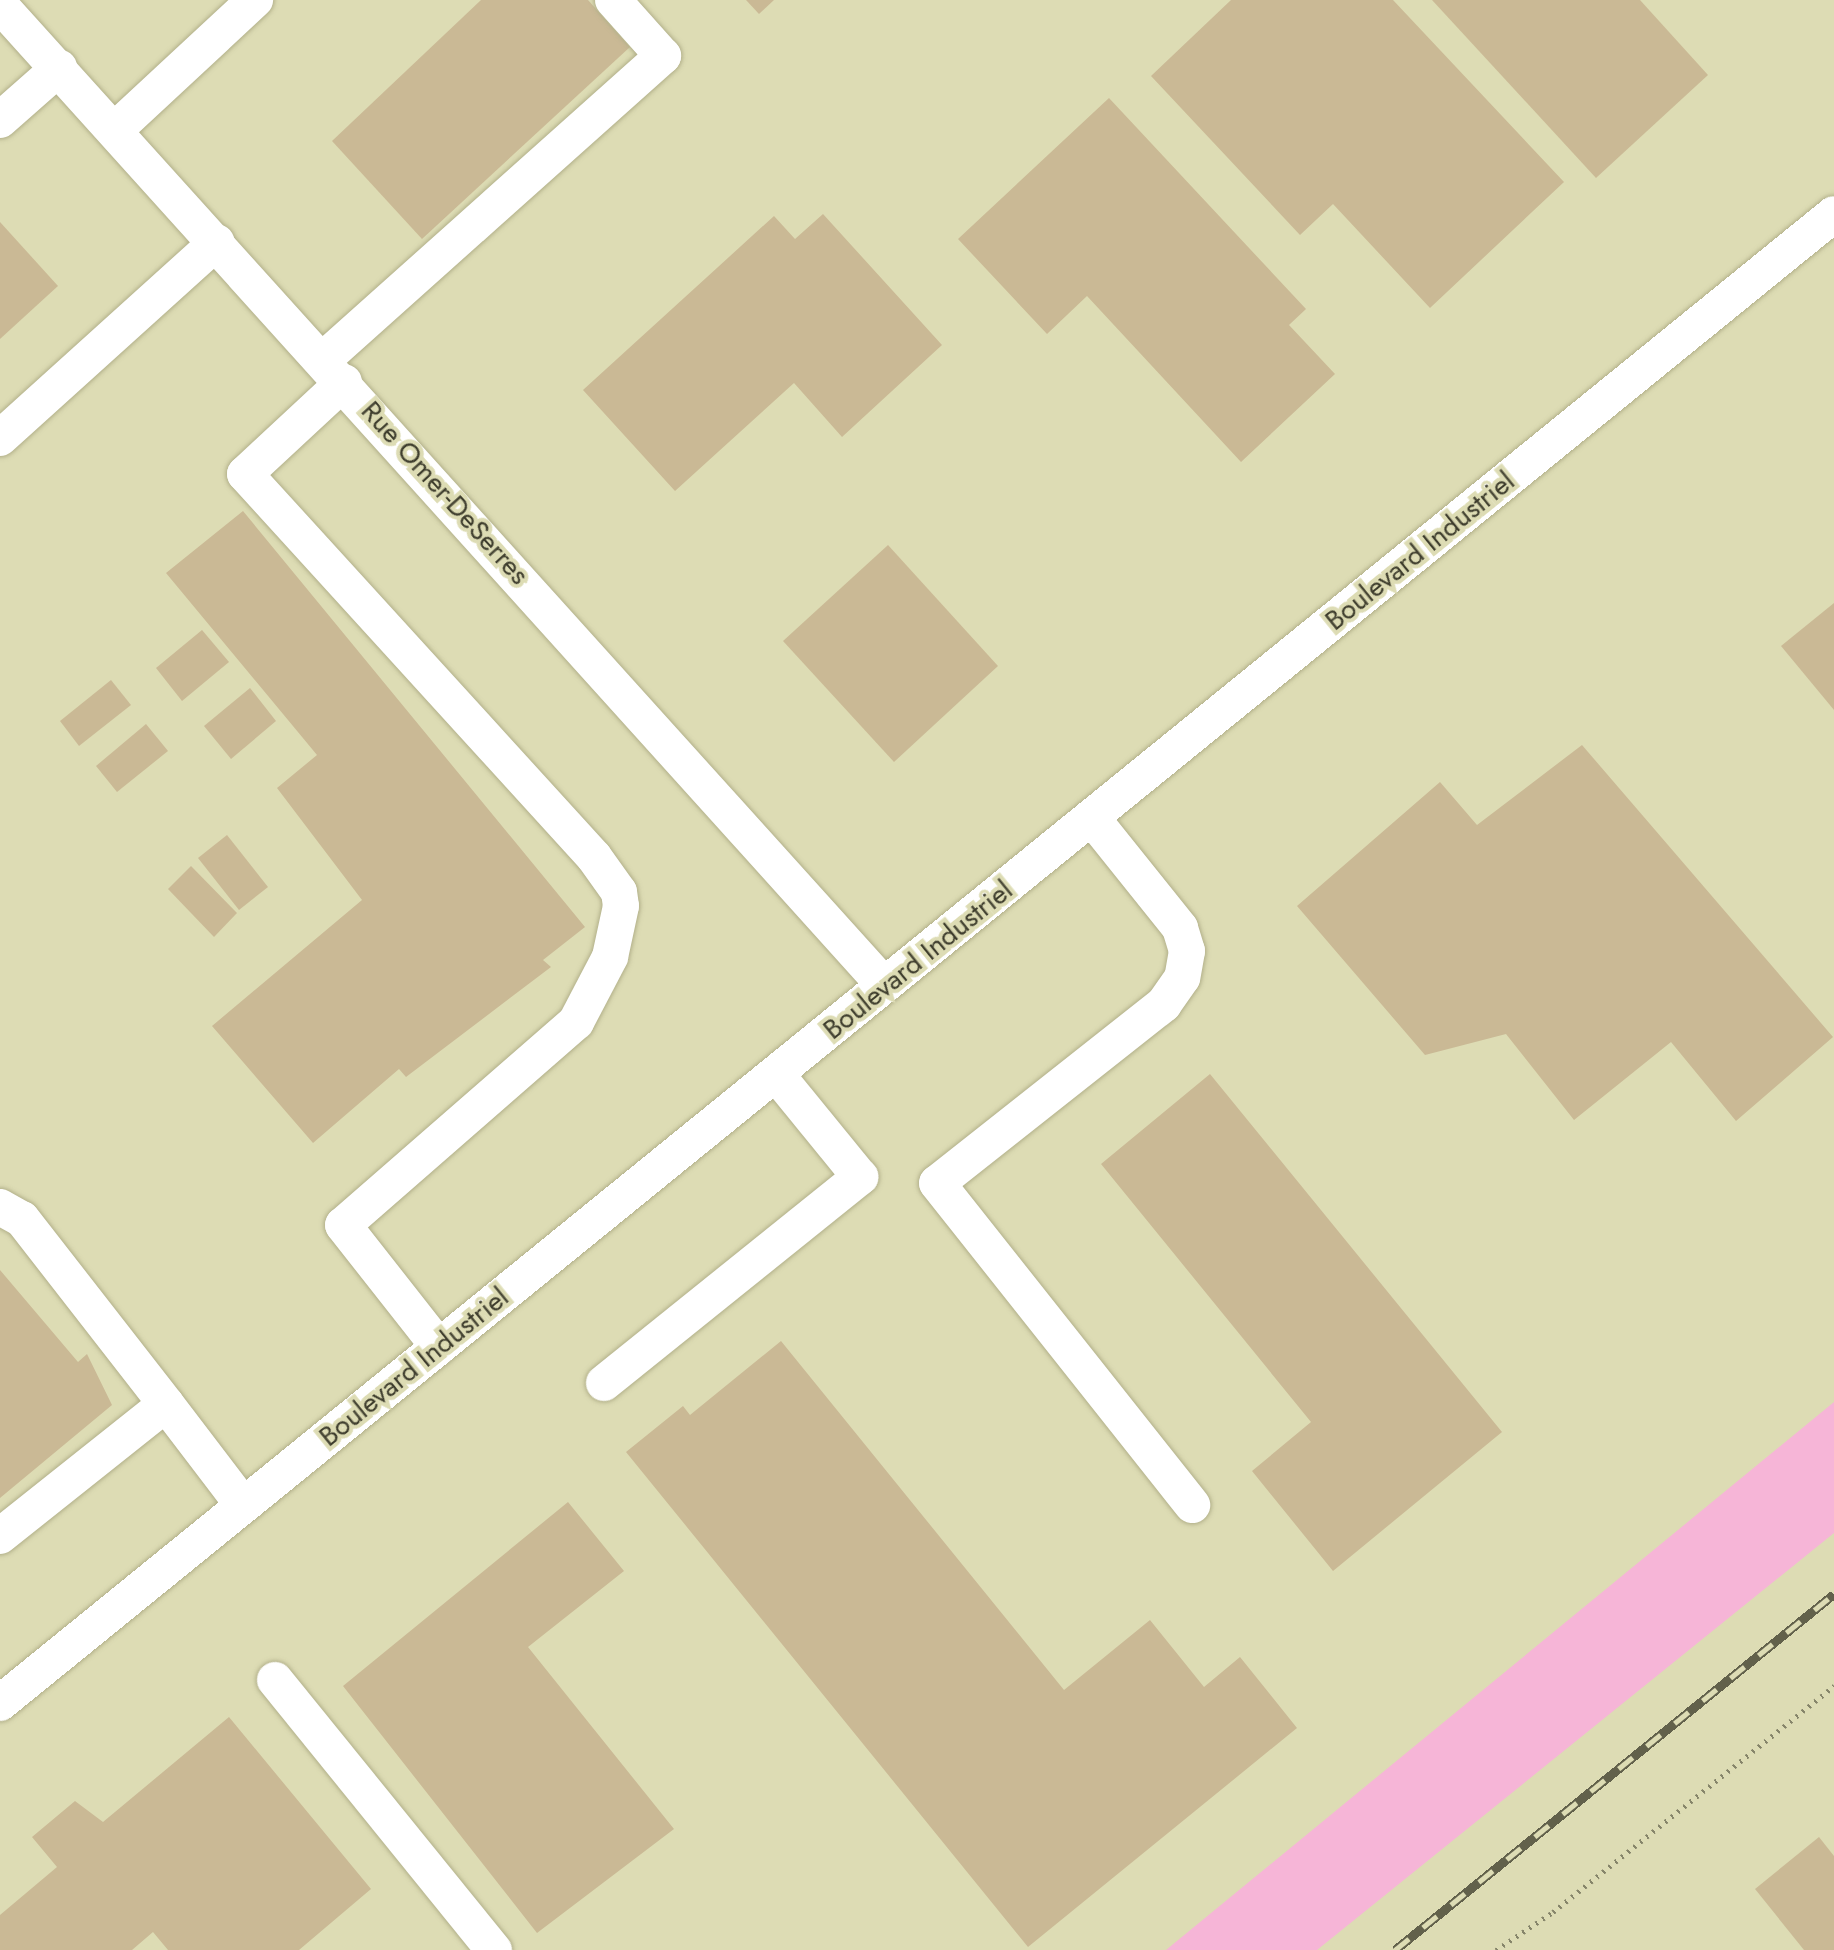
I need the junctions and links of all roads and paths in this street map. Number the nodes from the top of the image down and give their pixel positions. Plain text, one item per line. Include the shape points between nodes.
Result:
1 (255, 0) edge
2 (613, 0) edge
3 (0, 5) edge
4 (59, 68) junction
5 (0, 120) edge
6 (116, 129) junction
7 (1834, 214) edge
8 (217, 242) junction
9 (334, 371) junction
10 (0, 438) edge
11 (1092, 818) junction
12 (884, 985) junction
13 (776, 1074) junction
14 (0, 1207) edge
15 (439, 1347) junction
16 (604, 1383) dead end
17 (166, 1404) junction
18 (243, 1505) junction
19 (1192, 1505) dead end
20 (0, 1536) edge
21 (275, 1680) dead end
22 (6, 1686) edge
23 (1834, 1686) edge
24 (494, 1950) edge
25 (1496, 1950) edge

1 - 6 street
2 - 9 street via 663,56
3 - 4 street, Rue Omer-DeSerres
4 - 5 street
4 - 6 street, Rue Omer-DeSerres
6 - 8 street, Rue Omer-DeSerres
7 - 11 street, Boulevard Industriel
8 - 9 street, Rue Omer-DeSerres
8 - 10 street
9 - 12 street, Rue Omer-DeSerres
9 - 15 street via 245,474 594,857 612,879 621,906 610,957 576,1022 343,1225
11 - 12 street, Boulevard Industriel
11 - 19 street via 1180,928 1187,951 1182,978 1164,1004 937,1183
12 - 13 street, Boulevard Industriel
13 - 15 street, Boulevard Industriel
13 - 16 street via 860,1177
14 - 17 street via 22,1219
15 - 18 street, Boulevard Industriel
17 - 18 street
17 - 20 street
18 - 22 street, Boulevard Industriel
21 - 24 street
23 - 25 path via 1553,1912

